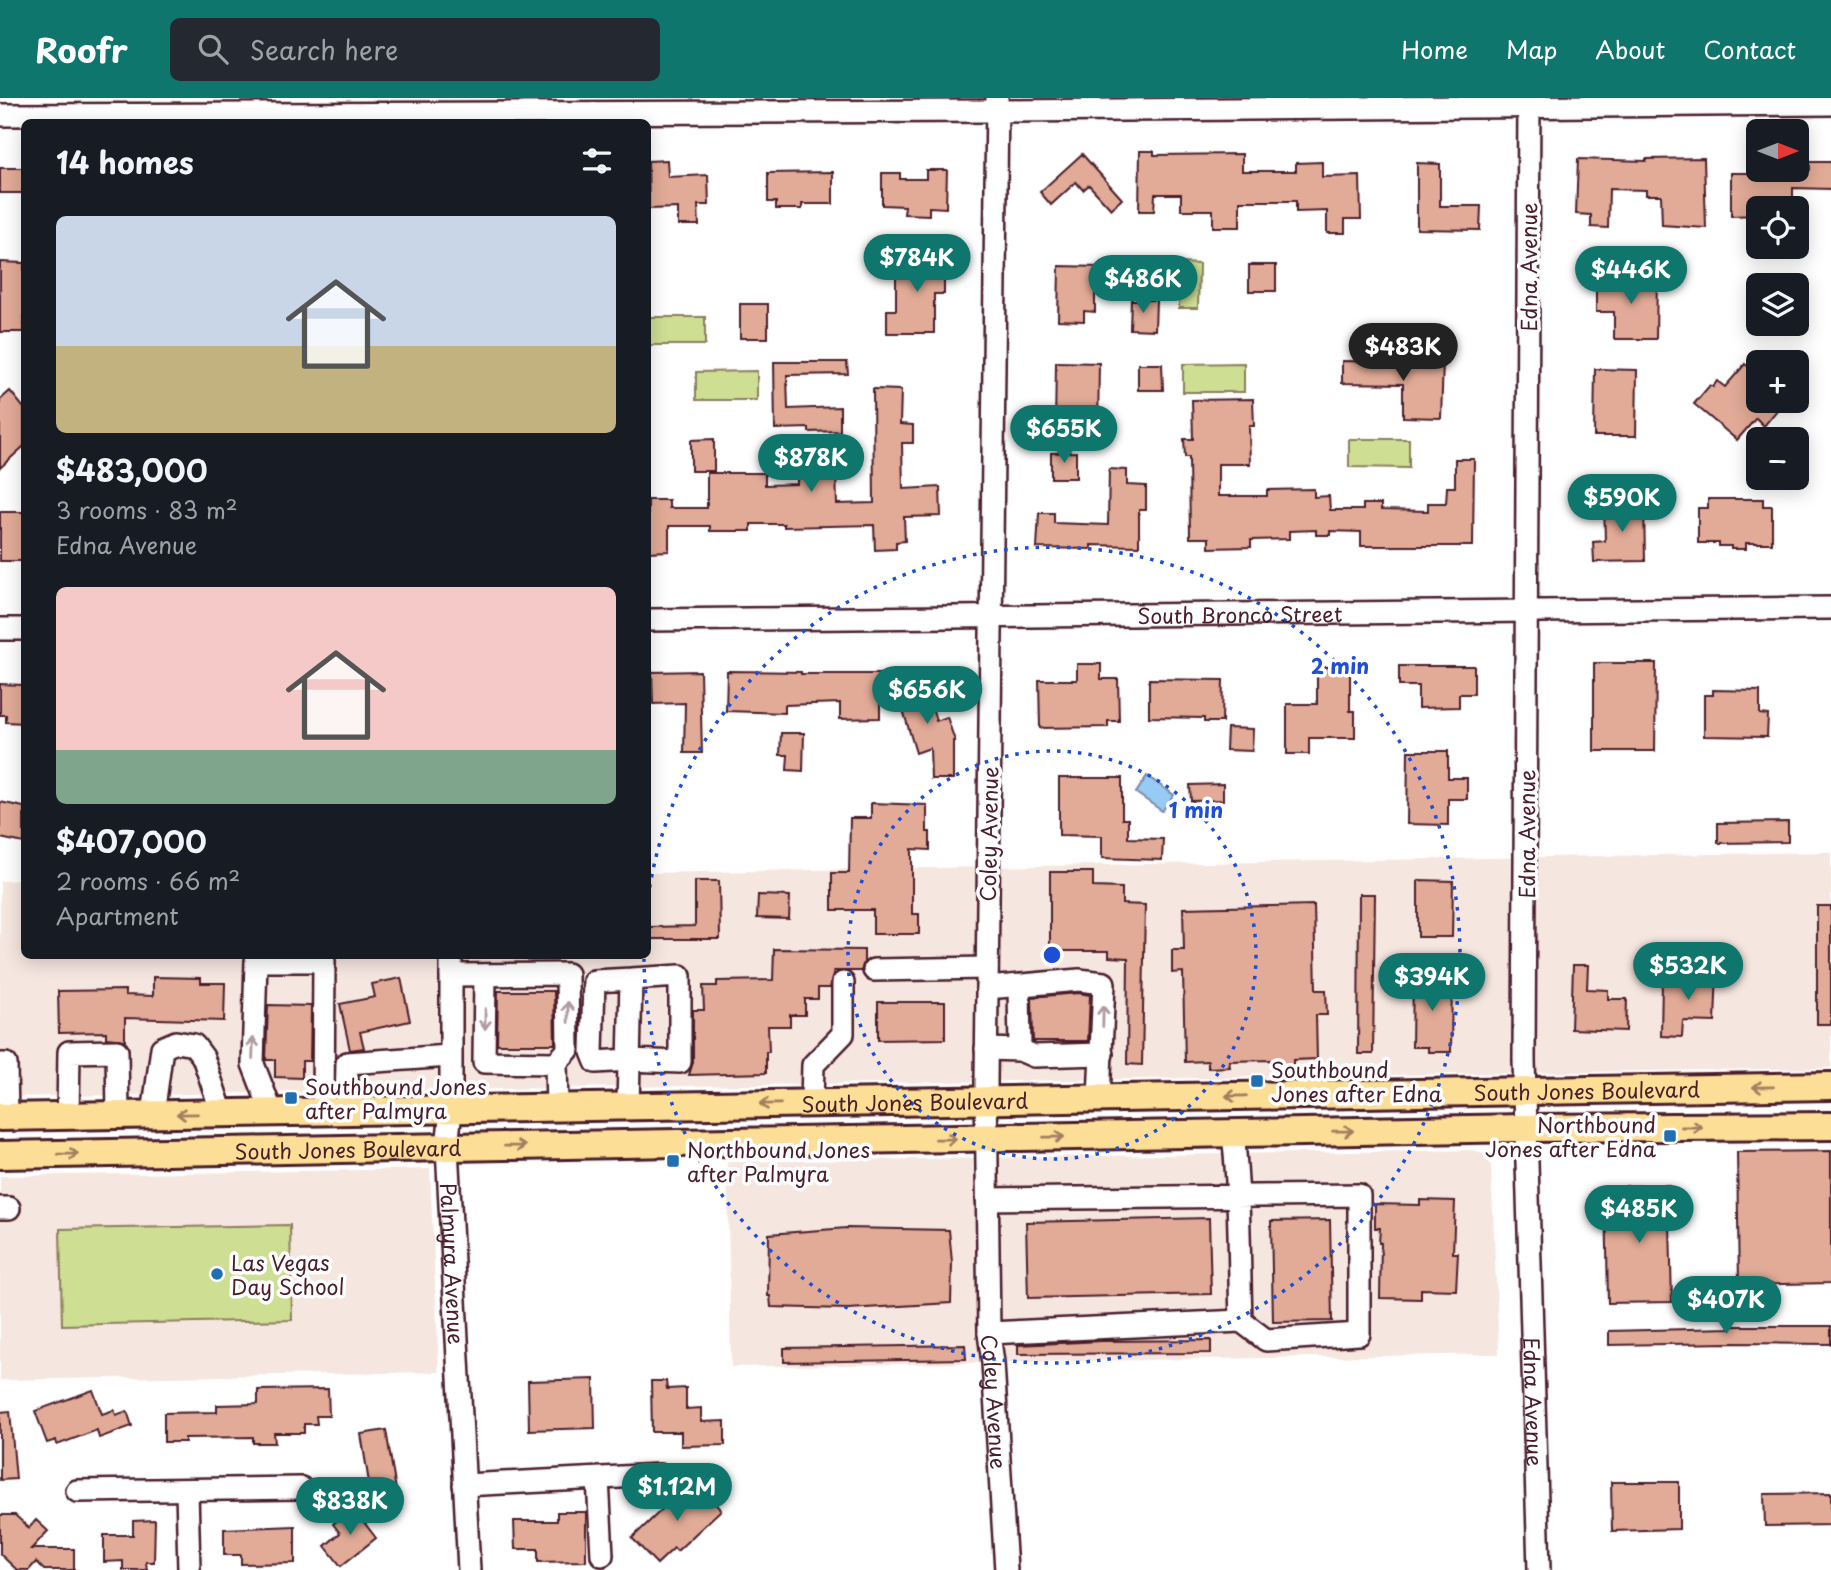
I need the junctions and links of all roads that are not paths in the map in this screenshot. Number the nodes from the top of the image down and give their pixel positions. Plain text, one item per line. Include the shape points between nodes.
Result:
1 (1529, 102) edge
2 (997, 104) edge
3 (1831, 104) edge
4 (467, 111) edge
5 (0, 115) edge
6 (1831, 608) edge
7 (1526, 612) junction
8 (990, 615) junction
9 (651, 620) edge
10 (0, 629) edge
11 (21, 629) edge
12 (451, 965) edge
13 (874, 970) dead end
14 (485, 975) junction
15 (987, 978) junction
16 (631, 979) junction
17 (843, 983) dead end
18 (1019, 986) junction
19 (986, 1049) junction
20 (1020, 1050) junction
21 (1102, 1054) junction
22 (450, 1056) junction
23 (629, 1060) junction
24 (556, 1063) junction
25 (0, 1064) edge
26 (1831, 1086) edge
27 (1525, 1091) junction
28 (1099, 1099) junction
29 (986, 1100) junction
30 (812, 1103) junction
31 (628, 1107) junction
32 (557, 1108) junction
33 (451, 1110) junction
34 (335, 1111) junction
35 (272, 1113) junction
36 (222, 1114) junction
37 (118, 1115) junction
38 (153, 1115) junction
39 (68, 1116) junction
40 (4, 1117) edge
41 (1831, 1126) edge
42 (1525, 1128) junction
43 (1233, 1133) junction
44 (986, 1138) junction
45 (447, 1147) junction
46 (0, 1155) edge
47 (1237, 1196) junction
48 (987, 1199) junction
49 (1241, 1321) junction
50 (989, 1333) junction
51 (659, 1475) dead end
52 (598, 1479) junction
53 (464, 1485) junction
54 (300, 1488) dead end
55 (187, 1490) junction
56 (77, 1491) dead end
57 (602, 1555) dead end
58 (189, 1570) edge
59 (469, 1570) edge
60 (1006, 1570) edge
61 (1539, 1570) edge

1 - 2 street
1 - 3 street
1 - 7 street, Edna Avenue
2 - 4 street
2 - 8 street, Coley Avenue
4 - 5 street
6 - 7 street, South Bronco Street
7 - 8 street, South Bronco Street
7 - 27 street, Edna Avenue
8 - 9 street, South Bronco Street
8 - 15 street, Coley Avenue
10 - 11 street
12 - 14 street
12 - 22 street, Palmyra Avenue
13 - 15 street
14 -> 24 street via 484,1062
24 -> 14 street via 568,1050 567,974
15 - 18 street
15 - 19 street, Coley Avenue
16 - 23 street
16 - 23 street via 594,981 592,1052 596,1062
16 - 23 street via 680,976 680,1062
17 - 30 street via 842,1034 813,1065
18 - 20 street
21 -> 18 street via 1104,983 1079,980
19 - 20 street
19 - 29 street, Coley Avenue
20 - 21 street via 1034,1056
21 - 28 street
22 - 33 street, Palmyra Avenue
22 - 34 street via 347,1063
23 - 31 street
24 - 32 street
25 - 40 street via 6,1064
26 -> 27 main road, South Jones Boulevard
27 -> 28 main road, South Jones Boulevard
27 - 42 street, Edna Avenue
28 - 29 main road, South Jones Boulevard
29 - 30 main road, South Jones Boulevard
29 - 44 street, Coley Avenue
30 -> 31 main road, South Jones Boulevard
31 - 32 main road, South Jones Boulevard
32 - 33 main road, South Jones Boulevard
33 - 34 main road, South Jones Boulevard
33 - 45 street, Palmyra Avenue
34 - 35 main road, South Jones Boulevard
35 -> 34 street via 253,1064 256,961 324,961
35 - 36 main road, South Jones Boulevard
36 -> 38 main road, South Jones Boulevard
36 - 38 street via 203,1057 194,1045 176,1042 162,1048
37 - 38 main road, South Jones Boulevard
37 - 39 main road, South Jones Boulevard
37 - 39 street via 117,1051 69,1052
39 - 40 main road, South Jones Boulevard
42 -> 41 main road, South Jones Boulevard
43 -> 42 main road, South Jones Boulevard
42 - 61 street, Edna Avenue
44 -> 43 main road, South Jones Boulevard
43 - 47 street
45 -> 44 main road, South Jones Boulevard
44 - 48 street, Coley Avenue
46 -> 45 main road, South Jones Boulevard
45 - 53 street, Palmyra Avenue
47 - 48 street
47 - 49 street
47 - 49 street via 1359,1195 1359,1334 1266,1340
48 - 50 street, Coley Avenue
49 - 50 street
50 - 60 street, Coley Avenue
51 - 52 street
52 - 53 street
52 - 57 street
53 - 59 street, Palmyra Avenue
54 - 55 street
55 - 56 street
55 - 58 street

